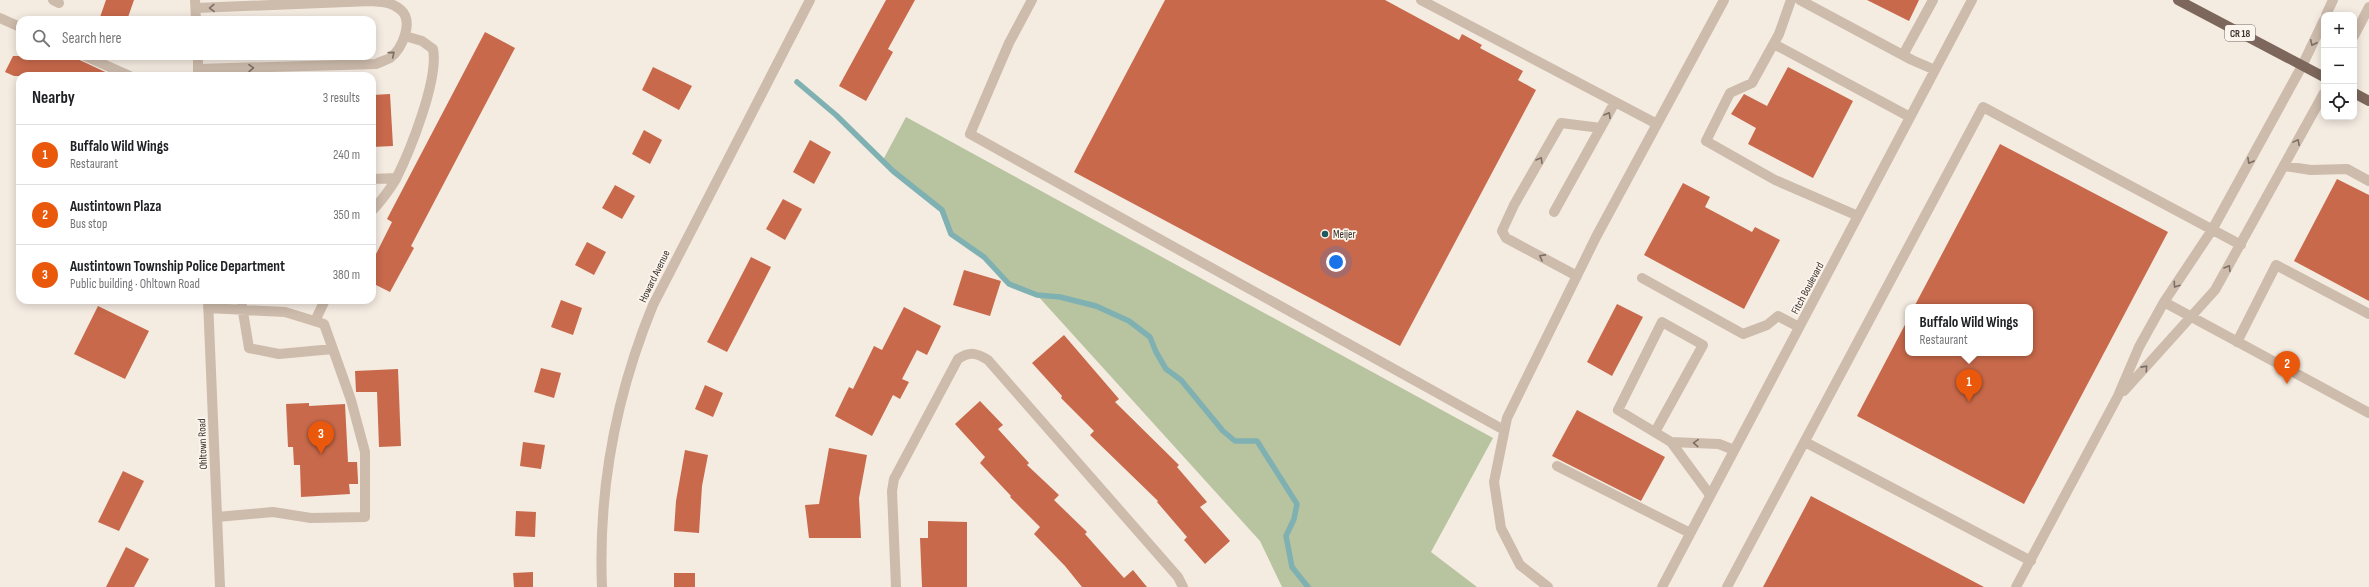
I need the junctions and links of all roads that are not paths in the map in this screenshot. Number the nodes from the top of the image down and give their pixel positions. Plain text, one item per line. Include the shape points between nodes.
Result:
1 (810, 0) edge
2 (1032, 0) edge
3 (1421, 0) edge
4 (1724, 0) edge
5 (1791, 0) edge
6 (1800, 0) edge
7 (1933, 0) edge
8 (1972, 0) edge
9 (2178, 0) edge
10 (2333, 0) edge
11 (195, 4) edge
12 (2369, 7) edge
13 (2327, 12) edge
14 (196, 16) edge
15 (0, 18) edge
16 (16, 25) edge
17 (2321, 26) edge
18 (2357, 30) edge
19 (405, 36) junction
20 (1774, 44) junction
21 (1903, 55) junction
22 (94, 60) edge
23 (198, 60) edge
24 (2302, 66) junction
25 (1935, 70) junction
26 (121, 72) edge
27 (198, 72) edge
28 (218, 72) edge
29 (2321, 76) edge
30 (2357, 95) edge
31 (2321, 98) edge
32 (2369, 101) edge
33 (1615, 102) junction
34 (1910, 117) junction
35 (1658, 124) junction
36 (1601, 128) junction
37 (2284, 166) junction
38 (396, 178) junction
39 (376, 179) edge
40 (2369, 181) edge
41 (376, 207) edge
42 (1554, 212) dead end
43 (1858, 216) junction
44 (2212, 230) junction
45 (2241, 245) junction
46 (1576, 276) junction
47 (1642, 278) dead end
48 (2164, 302) junction
49 (208, 304) edge
50 (323, 304) edge
51 (241, 305) edge
52 (2369, 314) edge
53 (2192, 316) junction
54 (316, 321) junction
55 (1799, 327) junction
56 (2236, 342) junction
57 (333, 349) junction
58 (2118, 396) junction
59 (2369, 413) edge
60 (1504, 430) junction
61 (1655, 432) junction
62 (1671, 442) junction
63 (1805, 442) junction
64 (1734, 450) junction
65 (1556, 466) dead end
66 (1710, 495) junction
67 (217, 517) junction
68 (1690, 533) junction
69 (2031, 561) junction
70 (220, 587) edge
71 (602, 587) edge
72 (896, 587) edge
73 (1183, 587) edge
74 (1548, 587) edge
75 (1662, 587) edge
76 (1727, 587) edge
77 (2016, 587) edge

1 - 71 street, Howard Avenue via 663,284 638,342 611,439 603,500
2 - 60 street via 1009,43 970,134
3 - 33 street
4 - 35 street
5 - 20 street
6 - 21 street
7 - 21 street
8 - 25 street, Fitch Boulevard
9 - 24 main road, CR 18
10 - 13 street
11 - 14 street
19 -> 11 street via 406,20 402,10 388,2
12 - 18 street
15 - 16 street
17 -> 24 street
28 -> 19 street via 376,64 390,58 399,49
19 - 38 street via 422,41 433,49 435,61 426,102
20 - 34 street
20 - 43 street via 1752,83 1730,94 1706,141 1775,180
21 - 25 street
22 - 26 street
23 - 27 street
24 - 29 main road, CR 18
24 -> 44 street
25 - 34 street, Fitch Boulevard
30 - 32 main road
37 -> 31 street
33 - 35 street
36 -> 33 street
34 - 43 street, Fitch Boulevard
35 - 46 street
36 - 42 street
46 -> 36 street via 1506,238 1502,231 1561,123
37 - 40 street via 2311,170 2347,169
37 - 45 street
38 - 39 street
38 - 41 street
43 - 55 street, Fitch Boulevard
44 - 45 street
44 -> 48 street
44 - 63 street via 1983,107
53 -> 45 street via 2215,290
46 - 60 street via 1507,418
47 - 55 street via 1743,334 1767,325 1778,316
48 - 53 street
48 - 58 street via 2139,347
49 - 51 street
49 - 67 street, Ohltown Road
50 - 54 street
51 - 54 street via 285,312
51 - 57 street via 249,348 279,354
52 - 56 street via 2276,265
53 - 56 street
58 -> 53 street
54 - 57 street via 324,324
55 - 64 street, Fitch Boulevard
56 - 59 street
57 - 67 street via 351,400 365,452 365,517 311,518 273,512
58 - 69 street
60 - 74 street via 1494,482 1501,528 1520,565
61 - 61 street via 1618,410 1662,322 1702,345
61 - 62 street
64 -> 62 street via 1719,444
62 - 66 street
63 - 69 street
63 - 76 street
64 - 66 street, Fitch Boulevard
65 - 68 street
66 - 68 street, Fitch Boulevard
67 - 70 street, Ohltown Road
68 - 75 street, Fitch Boulevard
69 - 77 street
72 - 73 street via 892,491 894,478 958,359 966,354 977,353 988,360 1178,577

